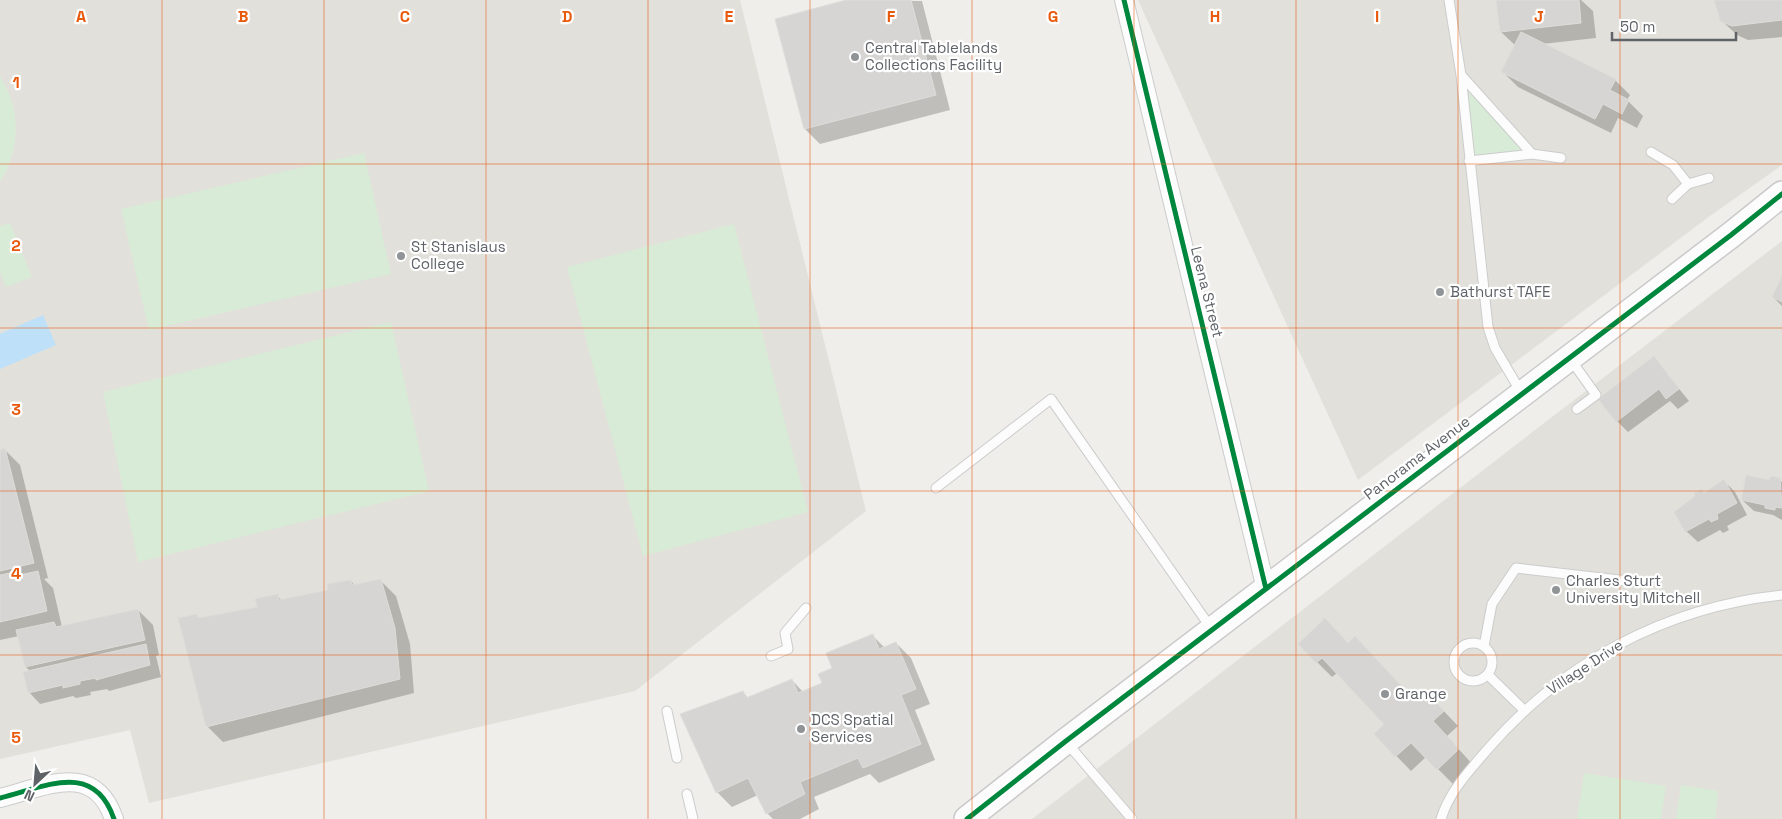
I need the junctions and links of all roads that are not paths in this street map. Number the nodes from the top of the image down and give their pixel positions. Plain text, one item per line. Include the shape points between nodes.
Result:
1 (1124, 0) edge
2 (1449, 0) edge
3 (1461, 75) junction
4 (1651, 152) dead end
5 (1532, 154) junction
6 (1561, 158) dead end
7 (1469, 161) junction
8 (1709, 178) dead end
9 (1688, 184) junction
10 (1782, 194) edge
11 (1672, 199) dead end
12 (1570, 358) junction
13 (1522, 394) junction
14 (1577, 409) dead end
15 (936, 488) dead end
16 (1637, 582) dead end
17 (1266, 589) junction
18 (1782, 595) edge
19 (806, 608) dead end
20 (1212, 630) junction
21 (1484, 646) junction
22 (772, 656) dead end
23 (1488, 675) junction
24 (1524, 710) junction
25 (667, 711) dead end
26 (1066, 741) junction
27 (677, 758) dead end
28 (687, 794) dead end
29 (0, 798) edge
30 (114, 819) edge
31 (693, 819) edge
32 (968, 819) edge
33 (1132, 819) edge
34 (1441, 819) edge

1 - 17 street, Leena Street
2 - 3 lane
3 - 5 lane
3 - 7 lane
4 - 9 lane via 1673,165
5 - 6 lane
5 - 7 lane
7 - 13 lane via 1491,339
8 - 9 lane
9 - 11 lane
10 - 12 street, Panorama Avenue
12 - 13 street, Panorama Avenue
12 - 14 lane via 1596,395
13 - 17 street, Panorama Avenue
15 - 20 lane via 1051,399
16 - 21 lane via 1516,568 1492,604
17 - 20 street, Panorama Avenue
18 - 24 lane, Village Drive via 1700,611 1646,630 1566,676
19 - 22 lane via 785,633 788,649
20 - 26 street, Panorama Avenue
21 - 23 lane via 1493,660
21 - 23 lane via 1470,643 1463,646 1454,664 1456,672 1467,681 1482,680
23 - 24 lane
24 - 34 lane, Village Drive via 1467,773
25 - 27 lane
26 - 32 street, Panorama Avenue
26 - 33 lane
28 - 31 lane
29 - 30 street via 80,782 99,792

